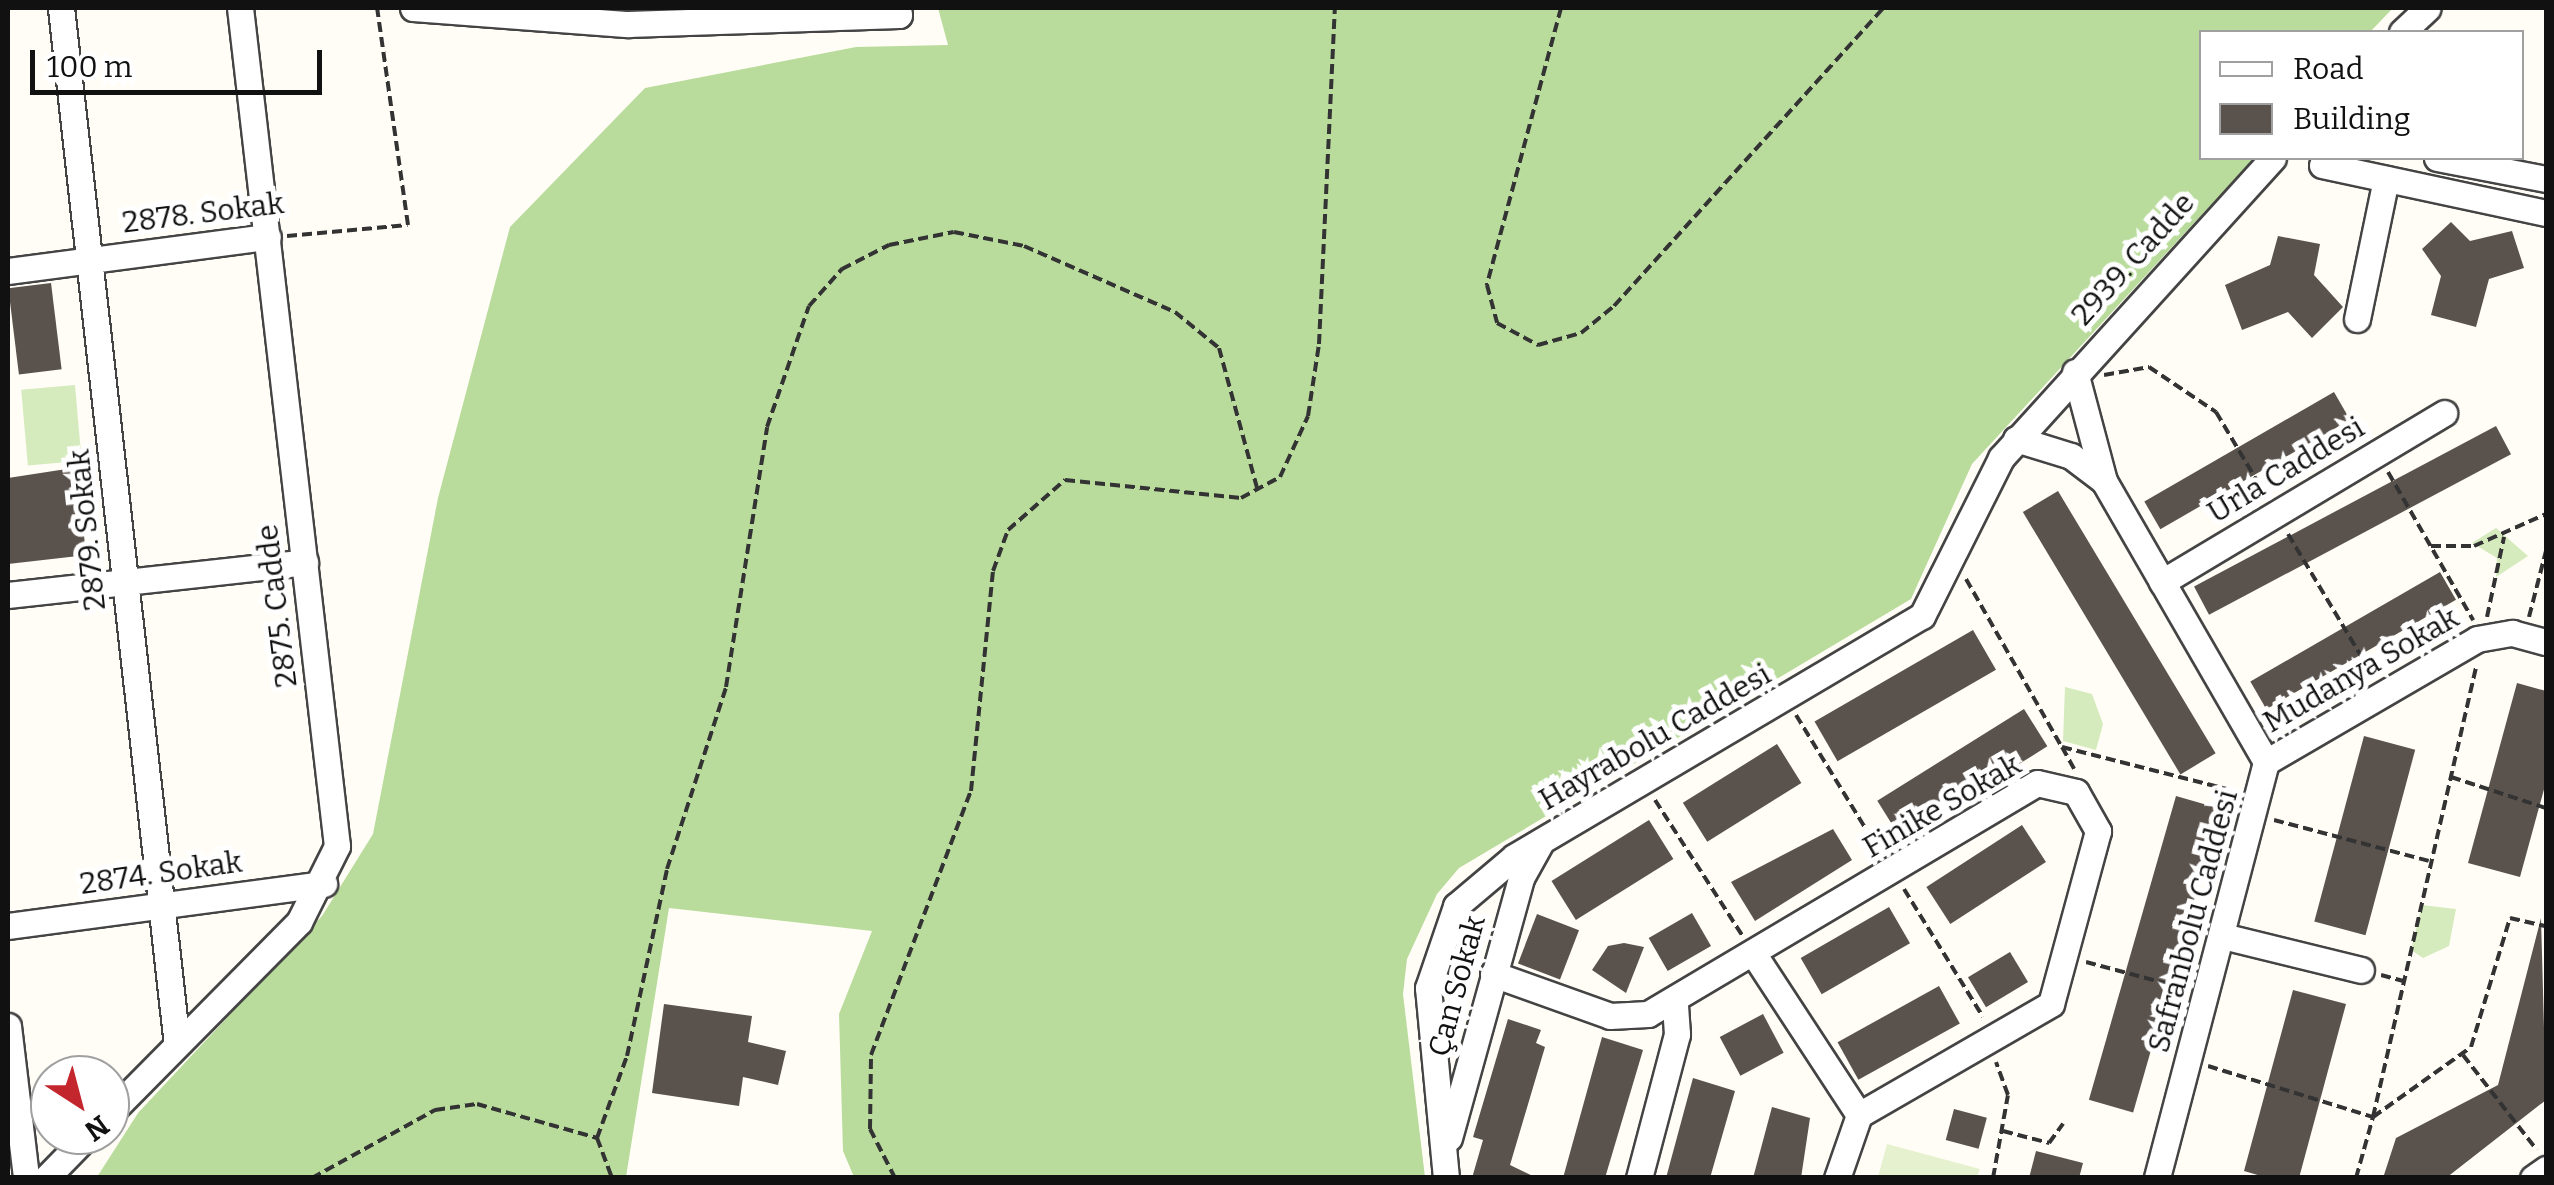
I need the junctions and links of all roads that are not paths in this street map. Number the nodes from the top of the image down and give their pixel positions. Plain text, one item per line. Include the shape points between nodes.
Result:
1 (61, 8) edge
2 (240, 8) edge
3 (412, 8) edge
4 (898, 8) edge
5 (2428, 8) edge
6 (506, 12) edge
7 (688, 15) edge
8 (2404, 30) edge
9 (2271, 160) edge
10 (2449, 160) edge
11 (2322, 165) dead end
12 (2483, 166) junction
13 (2386, 179) junction
14 (2546, 179) edge
15 (2476, 198) junction
16 (2546, 212) edge
17 (268, 237) junction
18 (89, 260) junction
19 (8, 271) edge
20 (2357, 320) dead end
21 (2081, 365) junction
22 (2044, 407) joint
23 (2444, 414) dead end
24 (2016, 439) junction
25 (2104, 482) junction
26 (305, 562) junction
27 (125, 580) junction
28 (2162, 582) junction
29 (8, 596) edge
30 (2536, 639) edge
31 (2266, 762) junction
32 (1546, 838) junction
33 (324, 884) junction
34 (162, 906) junction
35 (8, 926) edge
36 (2223, 936) junction
37 (1756, 956) junction
38 (2362, 970) dead end
39 (1492, 974) junction
40 (1674, 1002) junction
41 (8, 1026) edge
42 (177, 1045) junction
43 (130, 1092) edge
44 (1859, 1114) junction
45 (68, 1155) edge
46 (1446, 1168) edge
47 (2546, 1170) edge
48 (26, 1178) edge
49 (46, 1178) edge
50 (1639, 1178) edge
51 (1837, 1178) edge
52 (2158, 1178) edge
53 (2532, 1178) edge

1 - 18 street, 2879. Sokak
2 - 17 street, 2875. Cadde
3 - 6 street
4 - 7 street via 899,15
5 - 8 street
6 - 7 street
9 - 21 street, 2939. Cadde
10 - 12 street
11 - 13 street
12 - 14 street
12 - 15 street
13 - 15 street
13 - 20 street
15 - 16 street
17 - 18 street, 2878. Sokak
17 - 26 street, 2875. Cadde
18 - 19 street, 2878. Sokak
18 - 27 street, 2879. Sokak
21 - 22 street, 2939. Cadde
21 - 25 street, Safranbolu Caddesi
22 - 24 street, Hayrabolu Caddesi
23 - 28 street, Urla Caddesi
24 - 25 street, Safranbolu Caddesi via 2071,456
24 - 32 street, Hayrabolu Caddesi via 1912,624
25 - 28 street, Safranbolu Caddesi
26 - 27 street
26 - 33 street, 2875. Cadde via 337,846
27 - 29 street
27 - 34 street, 2879. Sokak
28 - 31 street, Safranbolu Caddesi
30 - 31 street, Mudanya Sokak via 2483,637
31 - 36 street, Safranbolu Caddesi
32 - 39 street, Çan Sokak via 1520,878
32 - 46 street, Hayrabolu Caddesi via 1464,895 1436,944 1428,1001
33 - 34 street, 2874. Sokak
33 - 42 street, 2875. Cadde via 299,922
34 - 35 street, 2874. Sokak
34 - 42 street, 2879. Sokak
36 - 38 street
36 - 52 street, Safranbolu Caddesi
37 - 40 street, Finike Sokak
37 - 44 street
37 - 44 street, Finike Sokak via 2046,782 2079,794 2097,823 2047,1009
39 - 40 street, Finike Sokak via 1623,1018
39 - 46 street, Çan Sokak
40 - 50 street via 1677,1034
41 - 48 street
42 - 43 street, 2875. Cadde
44 - 51 street
45 - 49 street
47 - 53 street

